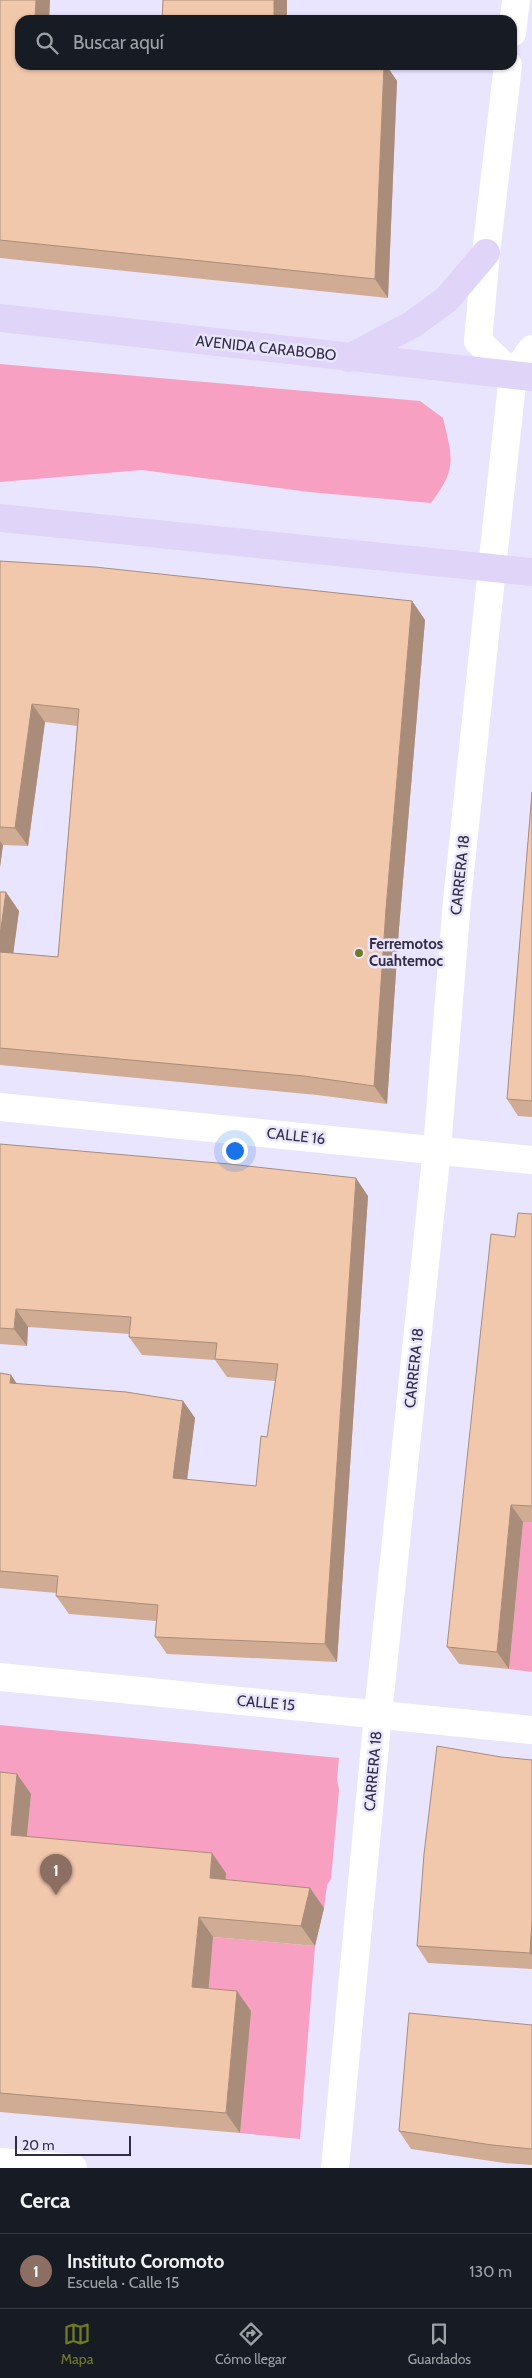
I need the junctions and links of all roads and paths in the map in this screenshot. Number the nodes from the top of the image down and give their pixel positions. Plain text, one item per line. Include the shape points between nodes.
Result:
1 (516, 0) edge
2 (514, 15) edge
3 (507, 70) edge
4 (486, 252) junction
5 (0, 318) edge
6 (532, 349) edge
7 (349, 358) junction
8 (522, 376) edge
9 (0, 518) edge
10 (492, 568) junction
11 (532, 572) edge
12 (0, 1107) edge
13 (437, 1149) junction
14 (532, 1160) edge
15 (0, 1677) edge
16 (378, 1714) junction
17 (532, 1730) edge
18 (0, 2162) edge
19 (73, 2168) edge
20 (335, 2168) edge

1 - 2 street
3 - 4 street
4 - 7 main road via 447,299 413,324
4 - 8 street via 478,340
5 - 7 main road, AVENIDA CARABOBO
6 - 8 street
7 - 8 main road, AVENIDA CARABOBO
8 - 10 street, CARRERA 18
9 - 10 main road
10 - 11 main road
10 - 13 street, CARRERA 18 via 457,901
12 - 13 street, CALLE 16
13 - 14 street, CALLE 16
13 - 16 street, CARRERA 18
15 - 16 street, CALLE 15
16 - 17 street, CALLE 15
16 - 20 street, CARRERA 18
18 - 19 street

